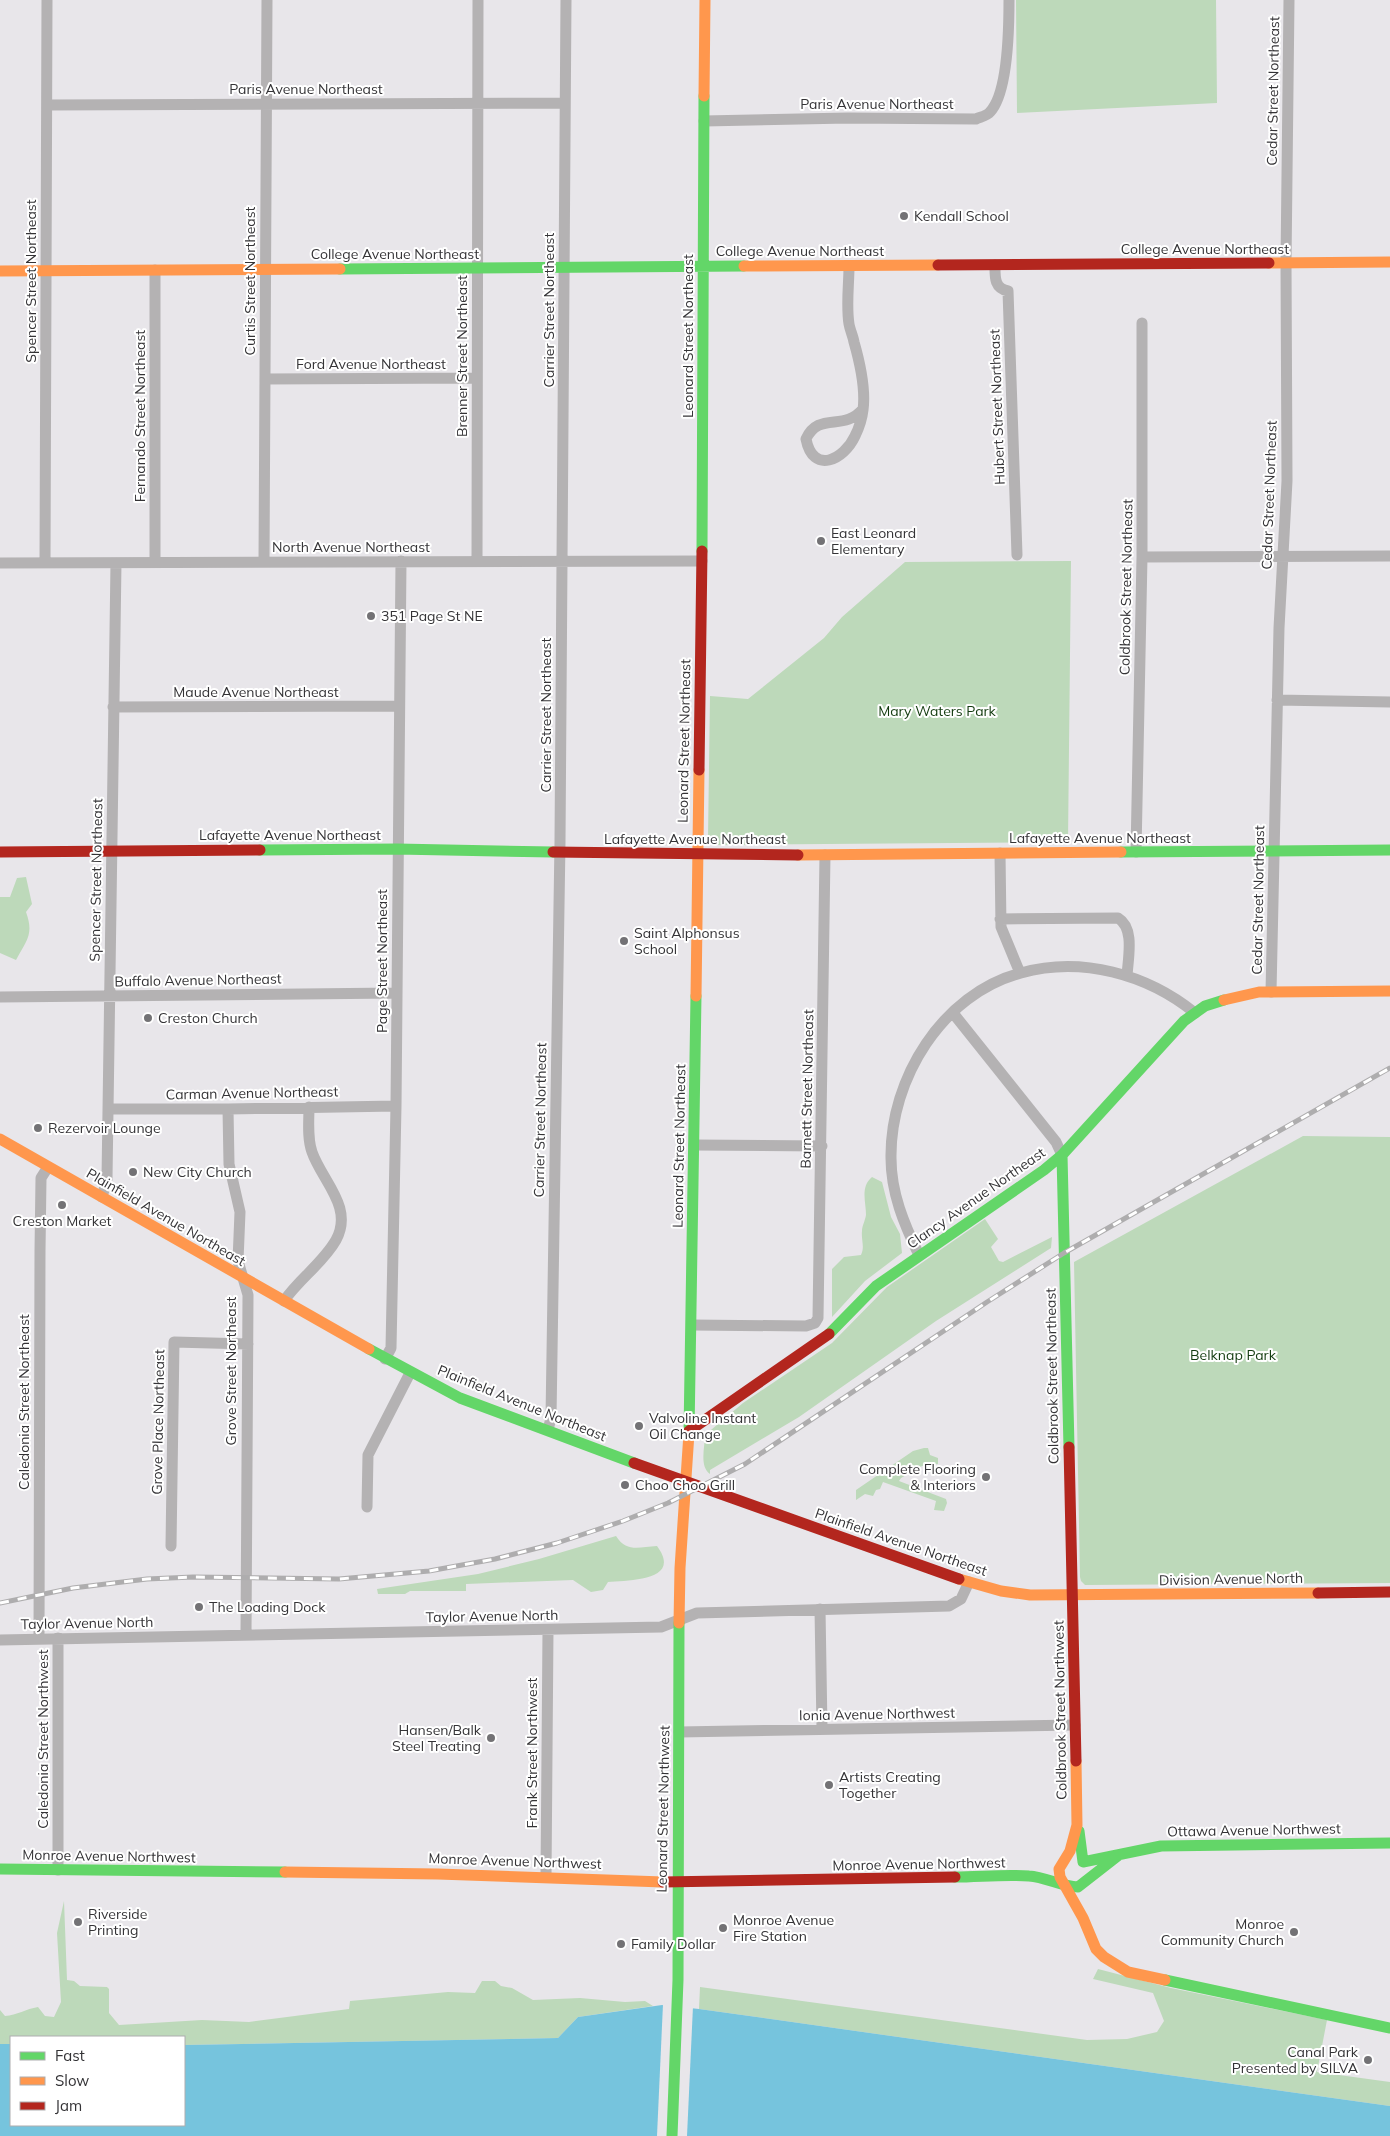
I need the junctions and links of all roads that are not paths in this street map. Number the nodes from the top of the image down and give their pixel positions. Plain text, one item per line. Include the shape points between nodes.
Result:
1 (48, 0) edge
2 (266, 0) edge
3 (478, 0) edge
4 (566, 0) edge
5 (705, 0) edge
6 (1009, 0) edge
7 (1289, 0) edge
8 (478, 103) junction
9 (566, 103) junction
10 (266, 104) junction
11 (47, 106) junction
12 (704, 121) junction
13 (1390, 262) edge
14 (1286, 263) junction
15 (995, 265) junction
16 (849, 266) junction
17 (704, 267) junction
18 (476, 268) junction
19 (564, 268) junction
20 (264, 269) junction
21 (155, 270) junction
22 (0, 271) edge
23 (45, 271) junction
24 (1142, 323) dead end
25 (476, 378) junction
26 (265, 379) junction
27 (863, 409) junction
28 (1017, 555) dead end
29 (1390, 556) edge
30 (1142, 557) junction
31 (1282, 558) junction
32 (402, 561) junction
33 (477, 561) junction
34 (702, 561) junction
35 (154, 562) junction
36 (264, 562) junction
37 (562, 562) junction
38 (0, 563) edge
39 (45, 563) junction
40 (116, 563) junction
41 (1277, 700) junction
42 (1390, 702) edge
43 (400, 706) junction
44 (114, 708) junction
45 (397, 849) junction
46 (1390, 850) edge
47 (1274, 851) junction
48 (0, 852) edge
49 (112, 852) junction
50 (560, 852) junction
51 (1136, 852) junction
52 (1000, 853) junction
53 (697, 855) junction
54 (825, 855) junction
55 (1000, 919) junction
56 (1020, 973) junction
57 (1127, 976) junction
58 (1390, 990) edge
59 (1270, 992) junction
60 (396, 993) junction
61 (110, 996) junction
62 (0, 997) edge
63 (953, 1013) junction
64 (1195, 1013) junction
65 (396, 1106) junction
66 (309, 1107) junction
67 (108, 1109) junction
68 (228, 1110) junction
69 (0, 1139) edge
70 (694, 1145) junction
71 (822, 1146) junction
72 (1062, 1156) junction
73 (48, 1167) junction
74 (102, 1197) junction
75 (919, 1255) junction
76 (243, 1278) junction
77 (284, 1301) junction
78 (692, 1325) junction
79 (248, 1344) junction
80 (385, 1359) junction
81 (410, 1373) junction
82 (548, 1430) junction
83 (689, 1431) junction
84 (685, 1482) junction
85 (366, 1507) dead end
86 (171, 1546) dead end
87 (969, 1582) junction
88 (1390, 1592) edge
89 (1073, 1595) junction
90 (820, 1610) junction
91 (679, 1620) junction
92 (548, 1630) junction
93 (246, 1634) junction
94 (58, 1638) junction
95 (39, 1639) junction
96 (0, 1640) edge
97 (1075, 1724) junction
98 (822, 1729) junction
99 (679, 1732) junction
100 (1077, 1825) junction
101 (1390, 1843) edge
102 (1119, 1855) junction
103 (1064, 1862) junction
104 (1083, 1862) junction
105 (0, 1869) edge
106 (58, 1870) junction
107 (1028, 1876) junction
108 (546, 1877) junction
109 (1086, 1879) junction
110 (677, 1882) junction
111 (1063, 1883) junction
112 (1083, 1918) junction
113 (1116, 1963) junction
114 (1390, 2019) edge
115 (1390, 2028) edge
116 (672, 2136) edge

1 - 11 street, Spencer Street Northeast
2 - 10 street, Curtis Street Northeast
3 - 8 street, Brenner Street Northeast
4 - 9 street, Carrier Street Northeast
5 - 12 main road, Leonard Street Northeast
6 - 12 street, Paris Avenue Northeast via 1007,56 1000,89 989,114 976,119
7 - 14 street, Cedar Street Northeast
8 - 9 street, Paris Avenue Northeast
8 - 10 street, Paris Avenue Northeast
8 - 18 street, Brenner Street Northeast
9 - 19 street, Carrier Street Northeast
10 - 11 street, Paris Avenue Northeast
10 - 20 street, Curtis Street Northeast
11 - 23 street, Spencer Street Northeast
12 - 17 main road, Leonard Street Northeast
13 - 14 main road, College Avenue Northeast
14 - 15 main road, College Avenue Northeast
14 - 31 street, Cedar Street Northeast via 1287,481
15 - 16 main road, College Avenue Northeast
15 - 28 street, Hubert Street Northeast via 997,283 1008,291
16 - 17 main road, College Avenue Northeast
16 - 27 street via 849,324 859,361
17 - 19 main road, College Avenue Northeast
17 - 34 main road, Leonard Street Northeast
18 - 19 main road, College Avenue Northeast
18 - 20 main road, College Avenue Northeast
18 - 25 street, Brenner Street Northeast
19 - 37 street, Carrier Street Northeast
20 - 21 main road, College Avenue Northeast
20 - 26 street, Curtis Street Northeast
21 - 23 main road, College Avenue Northeast
21 - 35 street, Fernando Street Northeast
22 - 23 main road, College Avenue Northeast
23 - 39 street, Spencer Street Northeast
24 - 30 street, Coldbrook Street Northeast
25 - 26 street, Ford Avenue Northeast
25 - 33 street, Brenner Street Northeast
26 - 36 street, Curtis Street Northeast
27 - 27 street via 849,421 820,424 810,431 806,439 811,454 818,460 837,458 855,437
29 - 31 street
30 - 31 street
30 - 51 street, Coldbrook Street Northeast
31 - 41 street, Cedar Street Northeast
32 - 33 street, North Avenue Northeast
32 - 36 street, North Avenue Northeast
32 - 43 street, Page Street Northeast
33 - 37 street, North Avenue Northeast
34 - 37 street, North Avenue Northeast
34 - 53 main road, Leonard Street Northeast
35 - 36 street, North Avenue Northeast
35 - 40 street, North Avenue Northeast
37 - 50 street, Carrier Street Northeast
38 - 39 street, North Avenue Northeast
39 - 40 street, North Avenue Northeast
40 - 44 street, Spencer Street Northeast
41 - 42 street
41 - 47 street, Cedar Street Northeast
43 - 44 street, Maude Avenue Northeast
43 - 45 street, Page Street Northeast
44 - 49 street, Spencer Street Northeast
45 - 49 main road, Lafayette Avenue Northeast
45 - 50 main road, Lafayette Avenue Northeast
45 - 60 street, Page Street Northeast
46 - 47 main road, Lafayette Avenue Northeast
47 - 51 main road, Lafayette Avenue Northeast
47 - 59 street, Cedar Street Northeast
48 - 49 main road, Lafayette Avenue Northeast
49 - 61 street, Spencer Street Northeast
50 - 53 main road, Lafayette Avenue Northeast
50 - 82 street, Carrier Street Northeast via 551,1418
51 - 52 main road, Lafayette Avenue Northeast
52 - 54 main road, Lafayette Avenue Northeast
52 - 55 street
53 - 54 main road, Lafayette Avenue Northeast
53 - 70 main road, Leonard Street Northeast
54 - 71 street, Barnett Street Northeast
55 - 56 street
55 - 57 street via 1118,918 1124,922 1128,932
56 - 57 street via 1064,966
56 - 63 street via 978,993
57 - 64 street via 1154,987
58 - 59 main road, Clancy Avenue Northeast
59 - 64 main road, Clancy Avenue Northeast via 1232,997
60 - 61 street, Buffalo Avenue Northeast
60 - 65 street, Page Street Northeast
61 - 62 street, Buffalo Avenue Northeast
61 - 67 street, Spencer Street Northeast
63 - 72 street via 1056,1142
63 - 75 street via 930,1038 915,1061 899,1101 892,1130 895,1193 902,1219
64 - 72 main road, Clancy Avenue Northeast via 1184,1021
65 - 66 street, Carman Avenue Northeast
65 - 80 street, Page Street Northeast via 391,1348
66 - 68 street, Carman Avenue Northeast
66 - 77 street via 311,1150 336,1196 340,1230 330,1249
67 - 68 street, Carman Avenue Northeast
67 - 74 street, Spencer Street Northeast via 107,1178
68 - 76 street, Grove Street Northeast via 228,1150 240,1212 238,1261
69 - 73 main road, Plainfield Avenue Northeast
70 - 71 street
70 - 78 main road, Leonard Street Northeast
71 - 78 street, Barnett Street Northeast via 819,1308 815,1323 806,1326
72 - 75 main road, Clancy Avenue Northeast
72 - 89 main road, Coldbrook Street Northeast
73 - 74 main road, Plainfield Avenue Northeast
73 - 95 street, Caledonia Street Northeast via 41,1178
74 - 76 main road, Plainfield Avenue Northeast
75 - 83 main road, Clancy Avenue Northeast via 876,1286 826,1337
76 - 77 main road, Plainfield Avenue Northeast
76 - 79 street, Grove Street Northeast via 248,1295
77 - 80 main road, Plainfield Avenue Northeast
78 - 83 main road, Leonard Street Northeast
79 - 86 street, Grove Place Northeast via 174,1342
79 - 93 street, Grove Street Northeast
80 - 81 main road, Plainfield Avenue Northeast
81 - 82 main road, Plainfield Avenue Northeast via 455,1396
81 - 85 street via 368,1455
82 - 84 main road, Plainfield Avenue Northeast
83 - 84 main road, Leonard Street Northeast
84 - 87 main road, Plainfield Avenue Northeast
84 - 91 main road, Leonard Street Northwest
87 - 89 main road, Plainfield Avenue Northeast via 1011,1593
87 - 90 street, Taylor Avenue North via 961,1599 949,1606
88 - 89 main road, Division Avenue North
89 - 97 main road, Coldbrook Street Northwest
90 - 91 street, Taylor Avenue North via 697,1613
90 - 98 street
91 - 92 street, Taylor Avenue North via 661,1628
91 - 99 main road, Leonard Street Northwest
92 - 93 street, Taylor Avenue North
92 - 108 street, Frank Street Northwest
93 - 94 street, Taylor Avenue North
94 - 95 street, Taylor Avenue North
94 - 106 street, Caledonia Street Northwest
95 - 96 street, Taylor Avenue North
97 - 98 street, Ionia Avenue Northwest
97 - 100 main road, Coldbrook Street Northwest
98 - 99 street, Ionia Avenue Northwest
99 - 110 main road, Leonard Street Northwest
100 - 103 main road, Coldbrook Street Northwest
100 - 104 main road, Coldbrook Street Northwest via 1082,1839
101 - 102 main road, Ottawa Avenue Northwest via 1161,1846
102 - 104 main road, Ottawa Avenue Northwest
102 - 109 main road, Ottawa Avenue Northwest
103 - 104 main road, Monroe Avenue Northwest via 1072,1858
103 - 107 main road, Monroe Avenue Northwest
103 - 111 main road, Coldbrook Street Northwest via 1059,1872
104 - 109 main road via 1088,1871
105 - 106 main road, Monroe Avenue Northwest
106 - 108 main road, Monroe Avenue Northwest
107 - 110 main road, Monroe Avenue Northwest
107 - 111 main road, Monroe Avenue Northwest
108 - 110 main road, Monroe Avenue Northwest
109 - 111 main road, Ottawa Avenue Northwest via 1076,1887
109 - 112 main road
110 - 116 main road, Leonard Street Northwest via 678,2005
111 - 112 main road
112 - 113 main road via 1094,1946 1104,1957
113 - 114 main road
113 - 115 main road via 1128,1972 1151,1978

